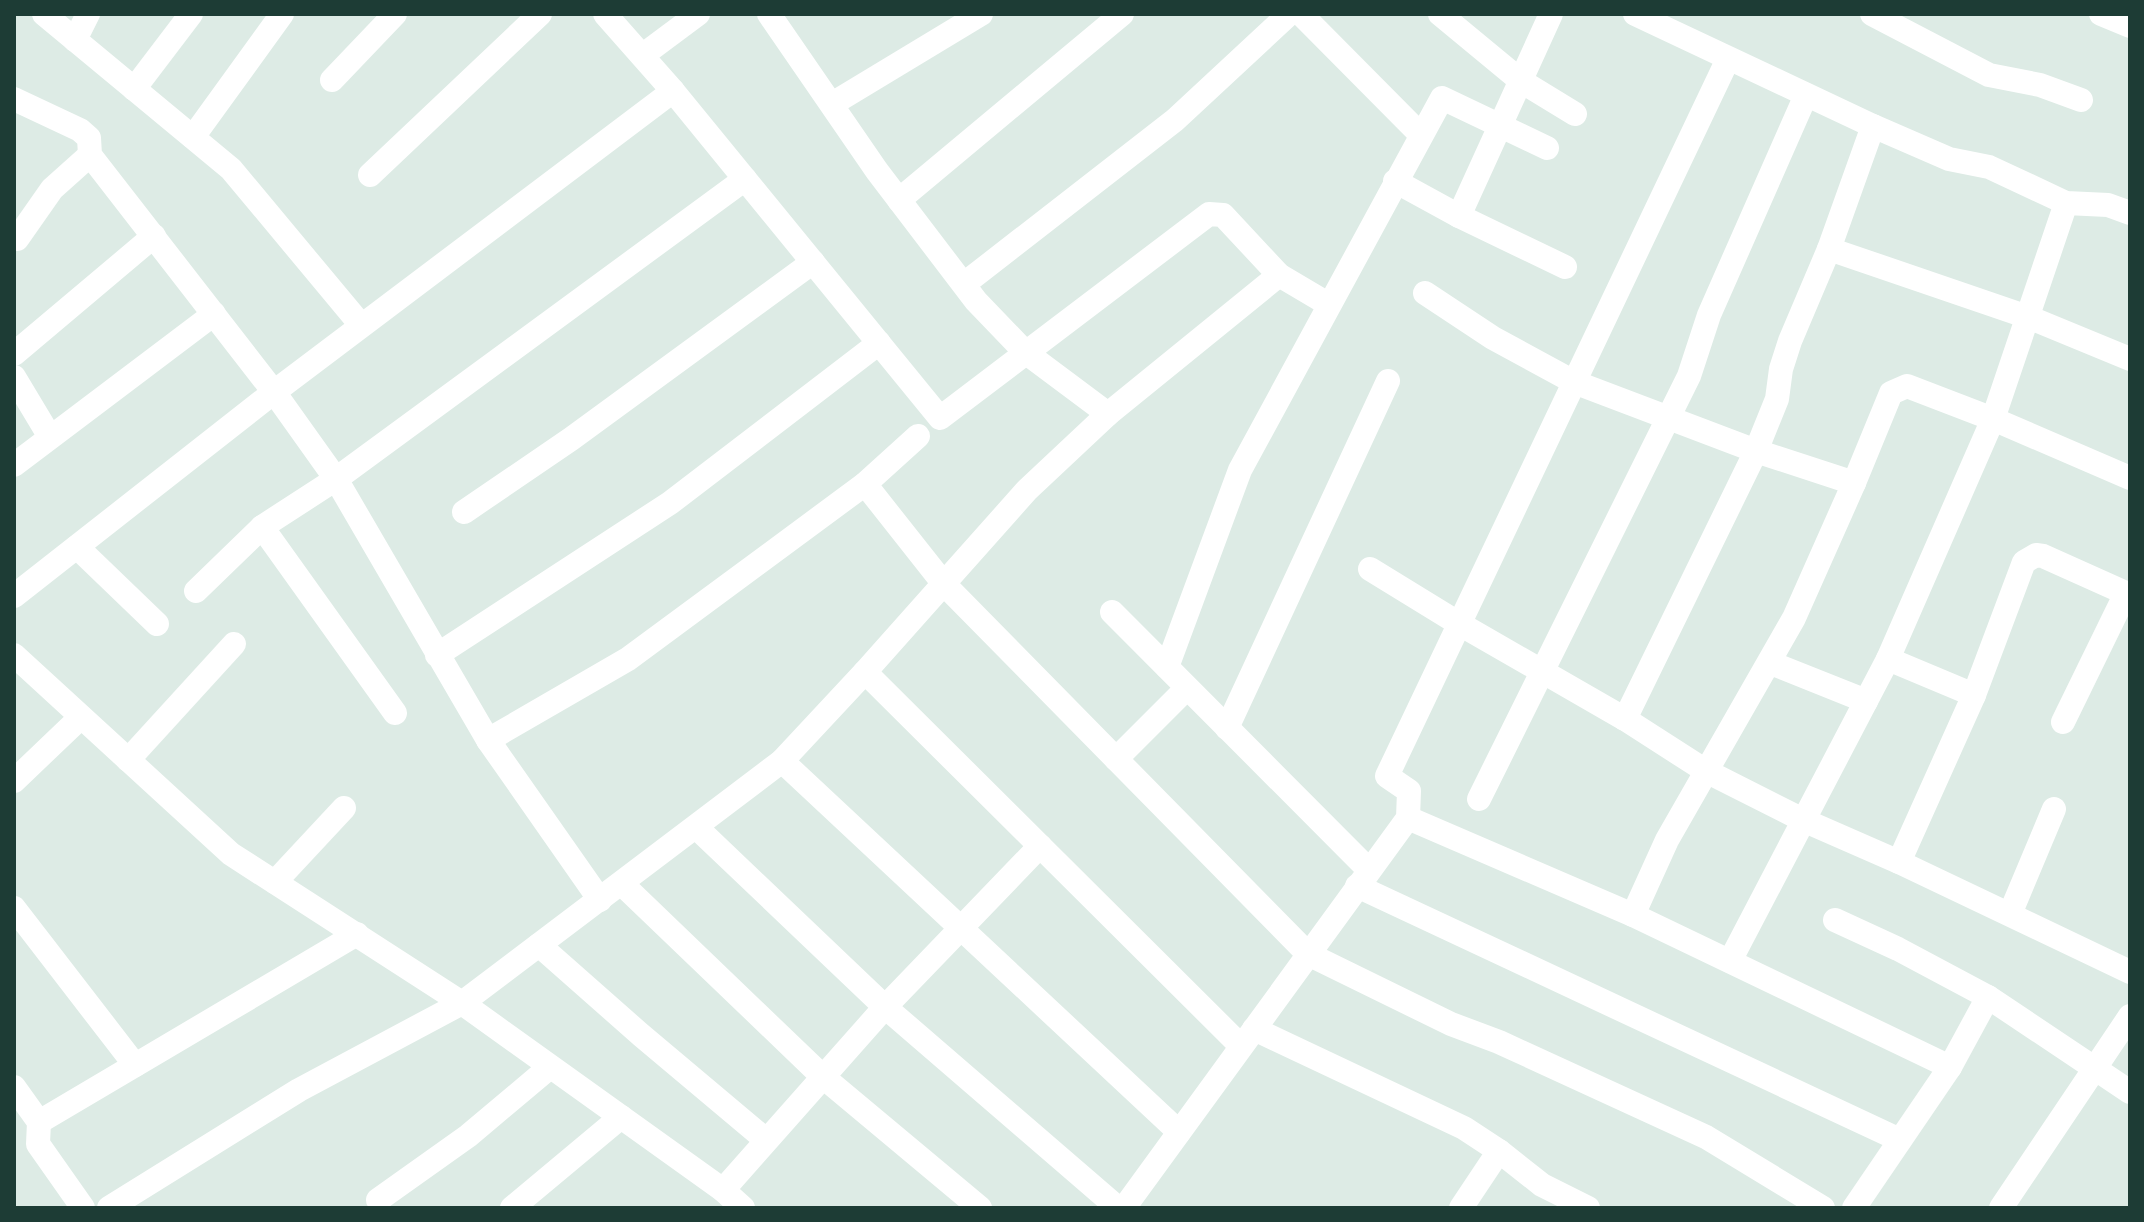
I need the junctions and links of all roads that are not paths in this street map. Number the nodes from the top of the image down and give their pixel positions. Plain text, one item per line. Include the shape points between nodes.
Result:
1 (44, 14) edge
2 (88, 14) edge
3 (191, 14) edge
4 (282, 14) edge
5 (395, 14) edge
6 (540, 14) edge
7 (605, 14) edge
8 (698, 14) edge
9 (769, 14) edge
10 (981, 14) edge
11 (1122, 14) edge
12 (1289, 14) edge
13 (1301, 14) edge
14 (1440, 14) edge
15 (1551, 14) edge
16 (1635, 14) edge
17 (1872, 14) edge
18 (2101, 14) edge
19 (2130, 26) edge
20 (75, 40) junction
21 (643, 55) junction
22 (1728, 59) junction
23 (332, 80) dead end
24 (1521, 81) junction
25 (134, 89) junction
26 (673, 91) junction
27 (1806, 95) junction
28 (14, 99) edge
29 (2081, 100) dead end
30 (832, 104) junction
31 (1575, 114) dead end
32 (1500, 126) junction
33 (1873, 126) junction
34 (1421, 135) junction
35 (193, 137) junction
36 (1547, 148) dead end
37 (90, 155) junction
38 (370, 175) dead end
39 (745, 179) junction
40 (1395, 181) junction
41 (899, 200) junction
42 (2066, 203) junction
43 (2130, 213) edge
44 (1459, 216) junction
45 (154, 236) junction
46 (17, 239) dead end
47 (1829, 249) junction
48 (813, 262) junction
49 (1565, 267) dead end
50 (1279, 275) junction
51 (964, 284) junction
52 (1425, 293) dead end
53 (1328, 304) junction
54 (214, 314) junction
55 (2028, 317) junction
56 (361, 325) junction
57 (879, 343) junction
58 (1025, 352) junction
59 (14, 354) edge
60 (2130, 359) edge
61 (14, 377) edge
62 (1388, 381) dead end
63 (1574, 382) junction
64 (274, 392) junction
65 (1108, 414) junction
66 (1668, 418) junction
67 (1993, 419) junction
68 (918, 436) dead end
69 (50, 437) junction
70 (1756, 451) junction
71 (14, 465) edge
72 (2130, 478) edge
73 (336, 479) junction
74 (1854, 483) junction
75 (865, 484) junction
76 (464, 512) dead end
77 (262, 527) junction
78 (77, 547) junction
79 (1370, 569) dead end
80 (944, 584) junction
81 (196, 591) dead end
82 (2128, 594) edge
83 (14, 596) edge
84 (1112, 612) dead end
85 (1458, 623) junction
86 (157, 624) dead end
87 (234, 644) dead end
88 (14, 655) edge
89 (437, 655) junction
90 (1888, 659) junction
91 (1771, 663) junction
92 (1167, 667) junction
93 (1543, 670) junction
94 (865, 672) junction
95 (1187, 688) junction
96 (1974, 695) junction
97 (1866, 701) junction
98 (395, 713) dead end
99 (81, 717) junction
100 (1625, 719) junction
101 (2063, 722) dead end
102 (1227, 728) junction
103 (488, 740) junction
104 (1116, 759) junction
105 (128, 760) junction
106 (782, 761) junction
107 (1706, 771) junction
108 (14, 781) edge
109 (1479, 799) dead end
110 (344, 808) dead end
111 (2054, 809) dead end
112 (1408, 818) junction
113 (1803, 820) junction
114 (696, 827) junction
115 (1040, 846) junction
116 (1899, 862) junction
117 (1363, 878) junction
118 (275, 882) junction
119 (622, 884) junction
120 (600, 900) junction
121 (14, 908) edge
122 (2010, 914) junction
123 (1633, 915) junction
124 (1835, 920) dead end
125 (962, 928) junction
126 (357, 934) junction
127 (539, 945) junction
128 (1308, 954) junction
129 (1730, 961) junction
130 (2130, 972) edge
131 (1988, 997) junction
132 (462, 1003) junction
133 (885, 1007) junction
134 (2130, 1016) edge
135 (1248, 1037) junction
136 (135, 1065) junction
137 (550, 1067) junction
138 (1950, 1067) junction
139 (2095, 1070) junction
140 (822, 1076) junction
141 (14, 1087) edge
142 (2130, 1092) edge
143 (621, 1117) junction
144 (39, 1122) junction
145 (1179, 1132) junction
146 (766, 1140) junction
147 (1900, 1140) junction
148 (1499, 1151) junction
149 (723, 1190) junction
150 (378, 1200) dead end
151 (83, 1208) edge
152 (109, 1208) edge
153 (512, 1208) edge
154 (743, 1208) edge
155 (980, 1208) edge
156 (1121, 1208) edge
157 (1461, 1208) edge
158 (1588, 1208) edge
159 (1823, 1208) edge
160 (1854, 1208) edge
161 (2001, 1208) edge

1 - 20 street
2 - 20 street
3 - 25 street
4 - 35 street
5 - 23 street
6 - 38 street
7 - 21 street
8 - 21 street
9 - 30 street
10 - 30 street
11 - 41 street
12 - 51 street via 1175,120
13 - 34 street
14 - 24 street
15 - 24 street
16 - 22 street
17 - 29 street via 1989,75
18 - 19 street
20 - 25 street
21 - 26 street
22 - 27 street
22 - 63 street
24 - 31 street
24 - 32 street
25 - 35 street
26 - 39 street
26 - 56 street
27 - 33 street
27 - 66 street
28 - 37 street via 80,130 89,138
30 - 41 street
32 - 34 street via 1442,98
32 - 36 street
32 - 44 street
33 - 42 street via 1949,159 1989,167
33 - 47 street
34 - 40 street
35 - 56 street via 231,169
37 - 45 street
37 - 46 street via 52,189
39 - 48 street
39 - 73 street
40 - 44 street
40 - 53 street
41 - 51 street
42 - 43 street via 2108,205
42 - 55 street
44 - 49 street
45 - 54 street
45 - 59 street
47 - 55 street
47 - 70 street via 1790,341 1777,399
48 - 57 street
48 - 76 street
50 - 53 street
50 - 58 street via 1223,215 1209,214
50 - 65 street
51 - 58 street
52 - 63 street
53 - 92 street via 1240,470
54 - 64 street
54 - 69 street
55 - 60 street
55 - 67 street
56 - 64 street
57 - 58 street via 940,418
57 - 89 street via 670,503
58 - 65 street
61 - 69 street
62 - 102 street
63 - 66 street
63 - 85 street
64 - 73 street
64 - 78 street
65 - 80 street via 1027,490
66 - 70 street
66 - 93 street
67 - 72 street
67 - 74 street via 1907,386 1891,393
67 - 90 street
68 - 75 street
69 - 71 street
70 - 74 street
70 - 100 street
73 - 77 street
73 - 89 street
74 - 91 street
75 - 80 street
75 - 103 street via 628,659
77 - 81 street
77 - 98 street
78 - 83 street
78 - 86 street
79 - 85 street
80 - 94 street
80 - 104 street
82 - 96 street via 2043,556 2029,558
82 - 101 street
84 - 92 street
85 - 93 street
85 - 112 street via 1387,776 1409,791
87 - 105 street
88 - 99 street
89 - 103 street
90 - 96 street
90 - 97 street
91 - 97 street
91 - 107 street
92 - 95 street
93 - 100 street
93 - 109 street
94 - 106 street
94 - 115 street
95 - 102 street
95 - 104 street
96 - 116 street
97 - 113 street
99 - 105 street
99 - 108 street
100 - 107 street
102 - 117 street
103 - 120 street
104 - 128 street
105 - 118 street via 231,854
106 - 114 street
106 - 125 street
107 - 113 street
107 - 123 street
110 - 118 street
111 - 122 street
112 - 117 street
112 - 123 street
113 - 116 street
113 - 129 street
114 - 119 street
114 - 133 street
115 - 125 street
115 - 135 street
116 - 122 street
117 - 128 street
117 - 147 street
118 - 126 street
119 - 120 street
119 - 140 street
120 - 127 street
121 - 136 street
122 - 130 street
123 - 129 street
124 - 131 street
125 - 133 street
125 - 145 street
126 - 132 street
126 - 136 street
127 - 132 street
127 - 146 street
128 - 135 street
128 - 159 street via 1706,1137
129 - 138 street
131 - 138 street
131 - 139 street
132 - 137 street
132 - 152 street via 299,1090
133 - 140 street
133 - 156 street
134 - 139 street
135 - 145 street
135 - 148 street via 1464,1128
136 - 144 street
137 - 143 street
137 - 150 street via 468,1136
138 - 147 street
139 - 142 street
139 - 161 street
140 - 146 street
140 - 155 street
141 - 144 street
143 - 149 street
143 - 153 street
144 - 151 street via 38,1144
145 - 156 street
146 - 149 street
147 - 160 street
148 - 157 street
148 - 158 street via 1542,1185
149 - 154 street

